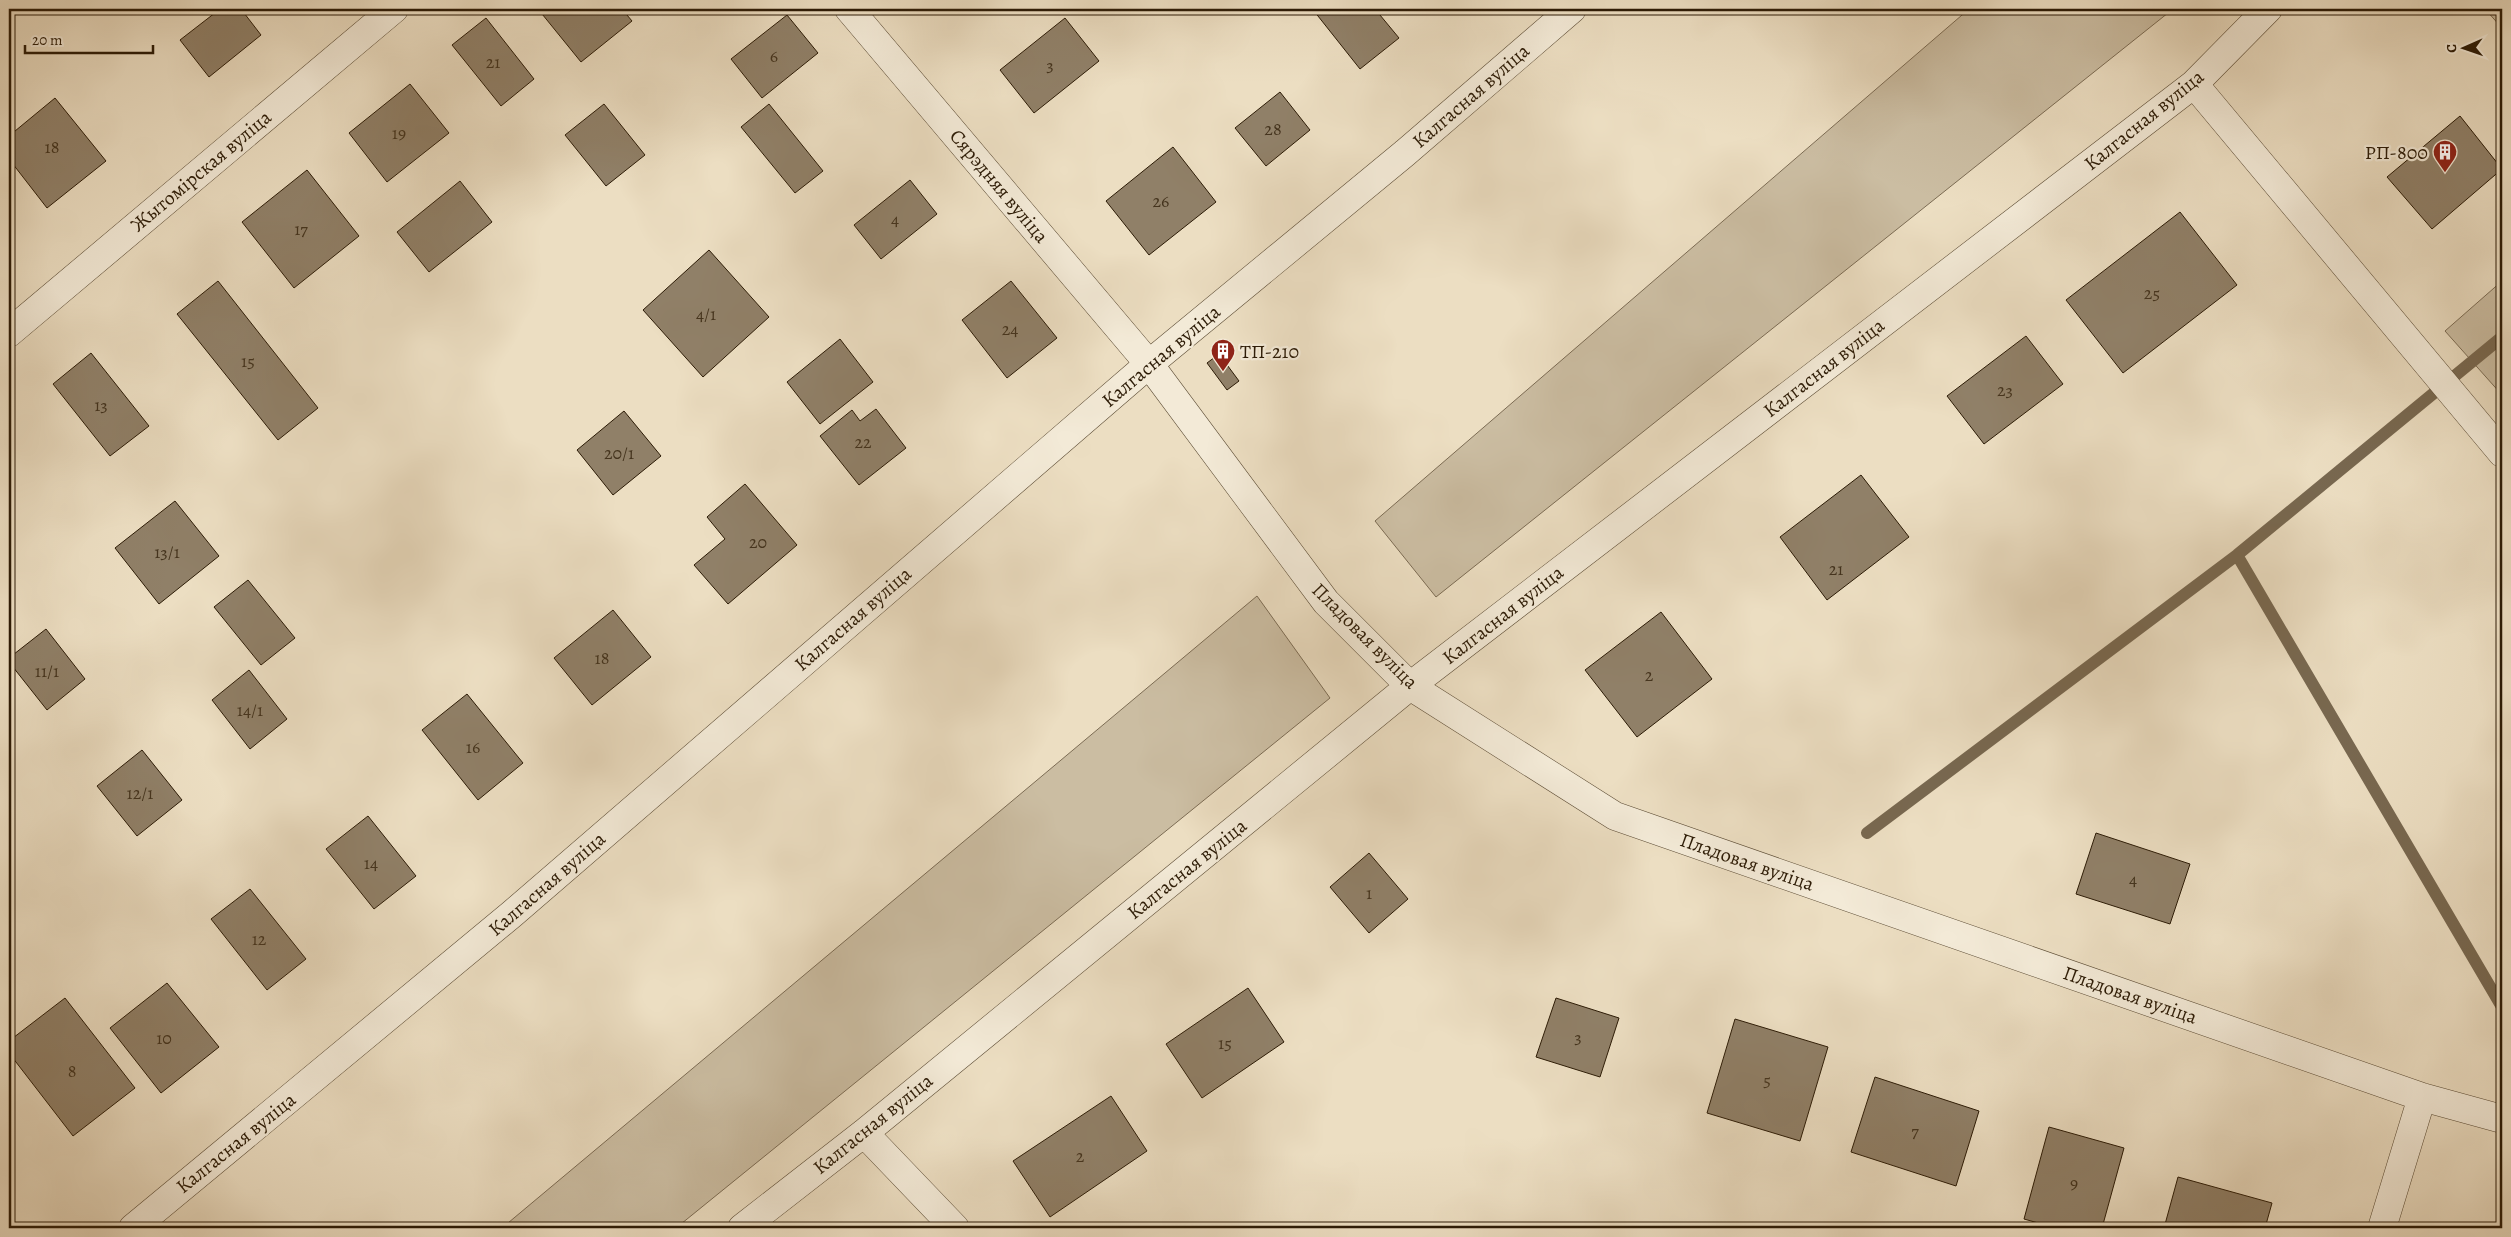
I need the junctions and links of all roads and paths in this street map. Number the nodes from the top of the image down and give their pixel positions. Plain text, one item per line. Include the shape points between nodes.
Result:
1 (394, 9) edge
2 (849, 9) edge
3 (1572, 9) edge
4 (2268, 9) edge
5 (2194, 84) junction
6 (9, 333) edge
7 (1149, 364) junction
8 (2502, 453) edge
9 (1410, 686) junction
10 (2422, 1096) junction
11 (2502, 1119) edge
12 (864, 1133) junction
13 (133, 1228) edge
14 (742, 1228) edge
15 (956, 1228) edge
16 (2382, 1228) edge

1 - 6 street, Жытомірская вуліца
2 - 7 street, Сярэдняя вуліца
3 - 7 street, Калгасная вуліца via 1405,153
4 - 5 street, Калгасная вуліца
5 - 8 street
5 - 9 street, Калгасная вуліца
7 - 9 street, Пладовая вуліца via 1326,602
7 - 13 street, Калгасная вуліца via 520,908
9 - 10 street, Пладовая вуліца via 1615,816
9 - 12 street, Калгасная вуліца
10 - 11 street, Пладовая вуліца
10 - 16 street
12 - 14 street, Калгасная вуліца
12 - 15 street

